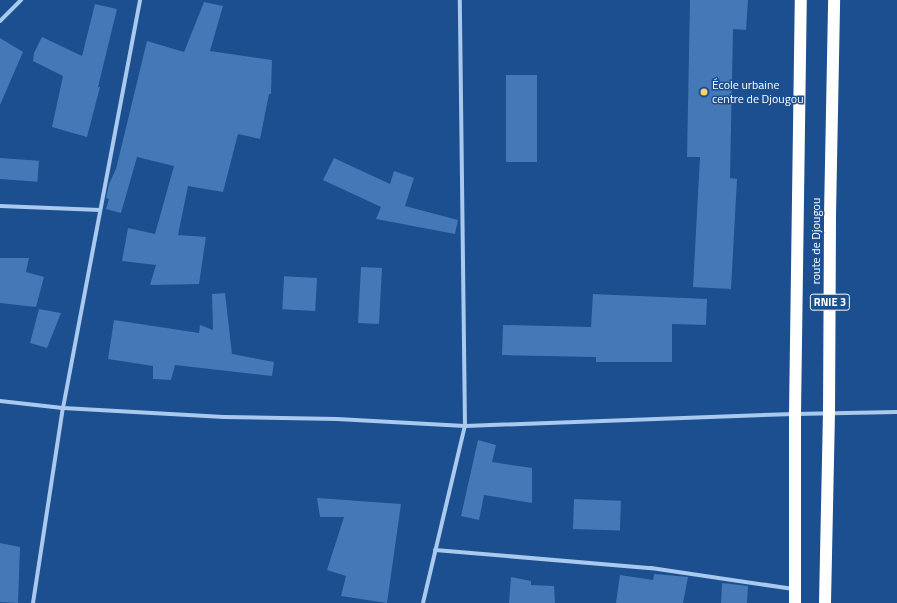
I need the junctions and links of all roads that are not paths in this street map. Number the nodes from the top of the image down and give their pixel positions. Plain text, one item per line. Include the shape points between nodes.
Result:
1 (21, 0) edge
2 (140, 0) edge
3 (460, 0) edge
4 (801, 0) edge
5 (834, 0) edge
6 (0, 21) edge
7 (0, 206) edge
8 (100, 210) junction
9 (0, 401) edge
10 (63, 408) junction
11 (897, 412) edge
12 (830, 413) junction
13 (795, 414) junction
14 (465, 426) junction
15 (436, 550) junction
16 (795, 589) junction
17 (33, 603) edge
18 (423, 603) edge
19 (795, 603) edge
20 (825, 603) edge

1 - 6 street
2 - 8 street
3 - 14 street
4 - 13 highway, route de Djougou / RNIE 3
5 - 12 highway, route de Djougou / RNIE 3
7 - 8 street
8 - 10 street
9 - 10 street
10 - 14 street
10 - 17 street
11 - 12 street
12 - 13 street
12 - 20 highway, route de Djougou / RNIE 3
13 - 14 street
13 - 16 highway, route de Djougou / RNIE 3
14 - 15 street
15 - 16 street via 651,568
15 - 18 street
16 - 19 highway, route de Djougou / RNIE 3

